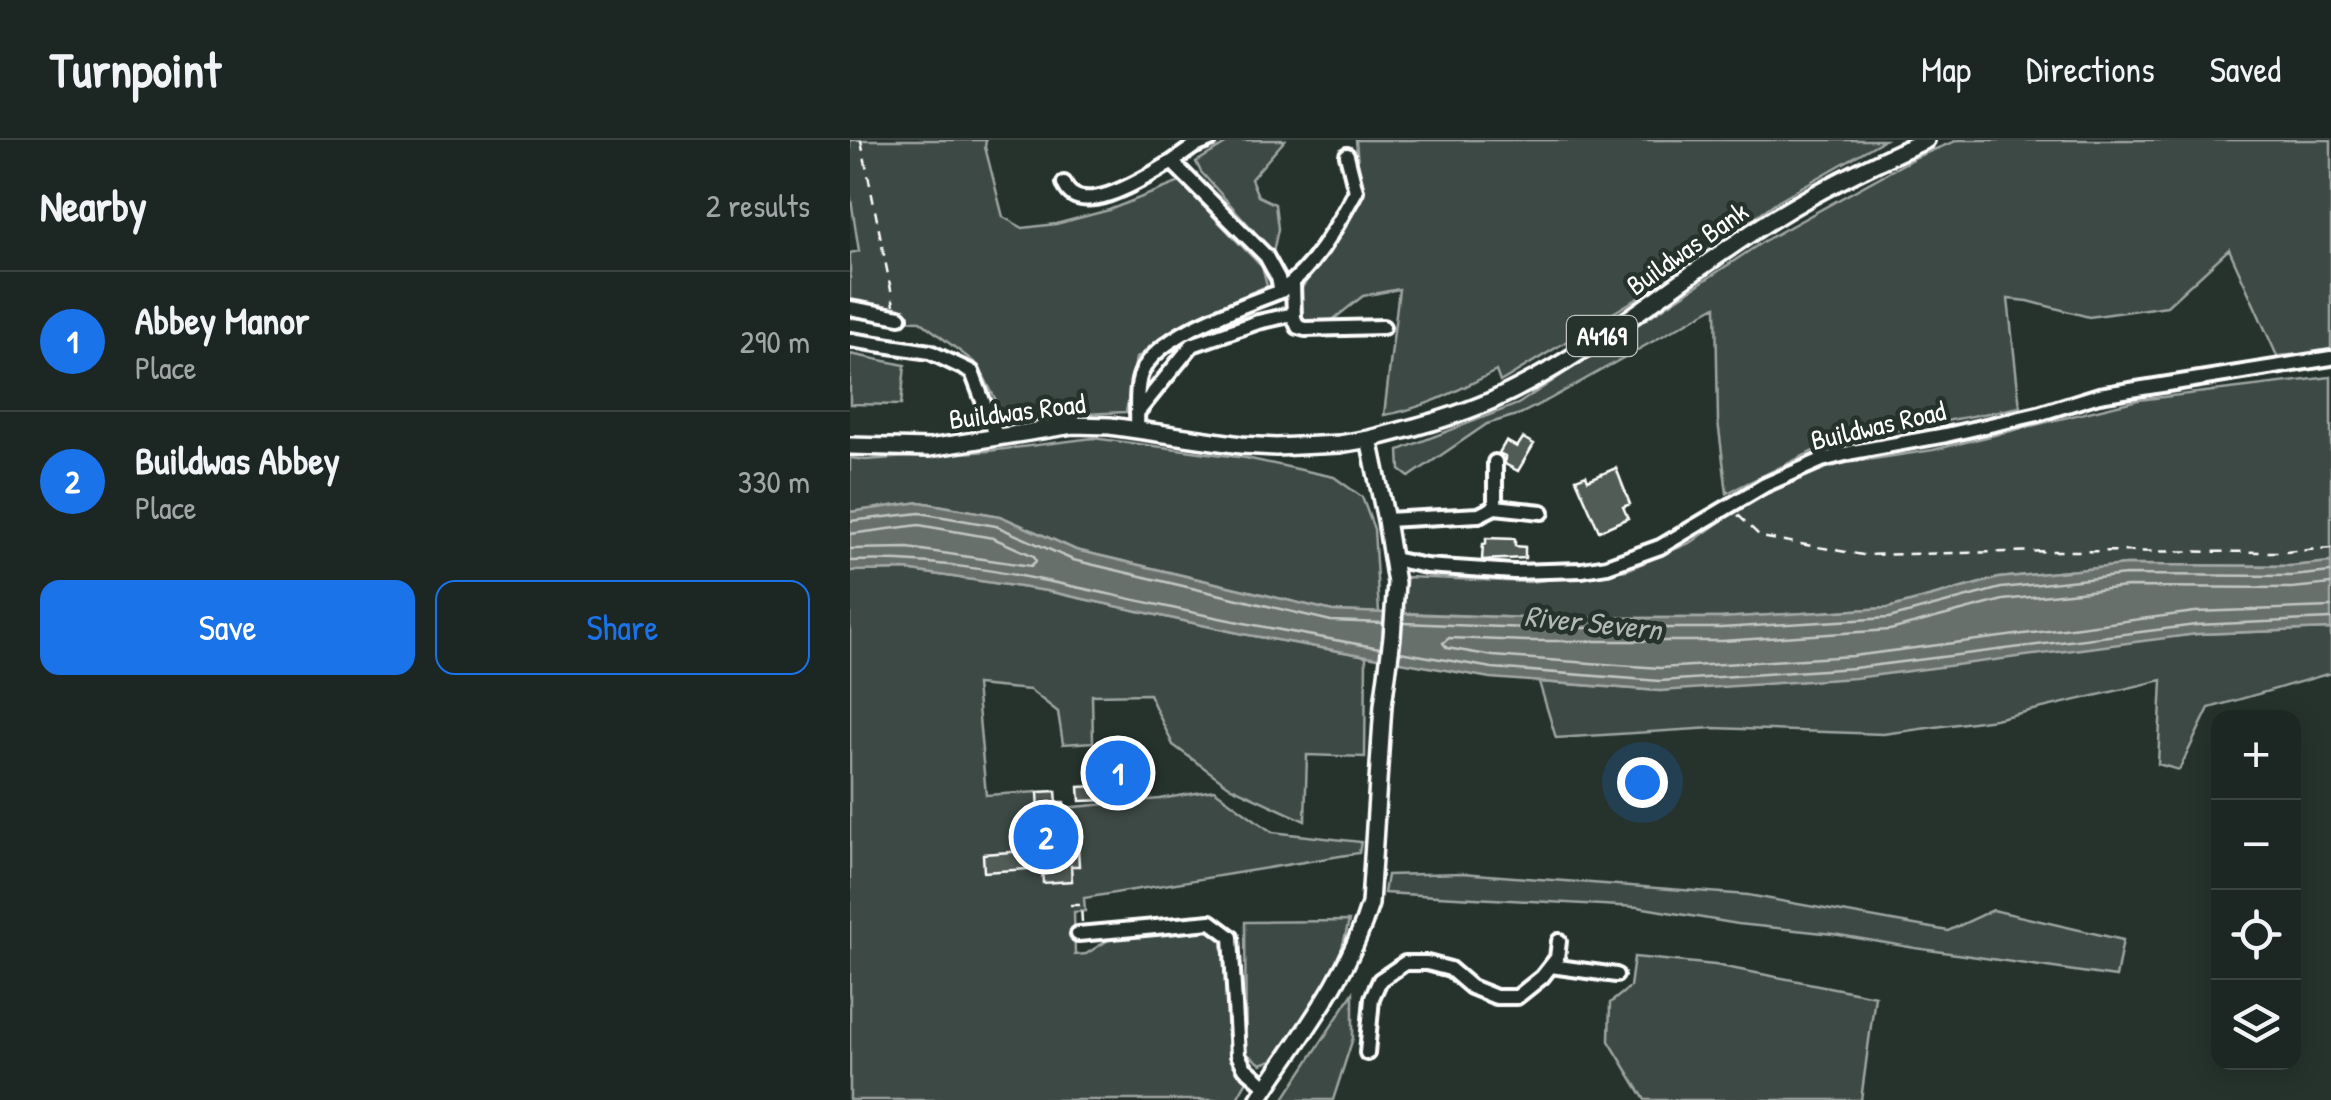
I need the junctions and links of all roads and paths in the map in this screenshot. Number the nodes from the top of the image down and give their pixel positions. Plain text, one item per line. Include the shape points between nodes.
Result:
1 (860, 140) edge
2 (1210, 140) edge
3 (1926, 140) edge
4 (1347, 154) dead end
5 (1172, 162) junction
6 (1064, 183) dead end
7 (1287, 287) junction
8 (850, 308) edge
9 (1294, 314) junction
10 (900, 317) joint
11 (1382, 327) dead end
12 (850, 340) edge
13 (2331, 358) edge
14 (1137, 421) junction
15 (996, 436) junction
16 (1369, 439) junction
17 (850, 446) edge
18 (1496, 462) dead end
19 (1730, 504) junction
20 (1494, 507) junction
21 (1542, 512) dead end
22 (1386, 520) junction
23 (2331, 548) edge
24 (1393, 559) junction
25 (1070, 905) dead end
26 (1082, 916) dead end
27 (1078, 934) dead end
28 (1559, 941) dead end
29 (1551, 966) junction
30 (1616, 975) dead end
31 (1366, 1053) dead end
32 (1263, 1094) edge

1 - 10 path
2 - 5 street
3 - 16 main road, Buildwas Bank / A4169 via 1774,218 1592,343 1496,399
4 - 7 street via 1356,192
5 - 6 street via 1100,197 1071,194
5 - 7 street via 1266,256
7 - 9 street
7 - 14 street via 1170,340 1141,372
8 - 10 street
9 - 11 street via 1295,324 1305,329
9 - 14 street via 1192,345
12 - 15 street via 930,352 972,372
13 - 19 street, Buildwas Road via 2098,395 1946,436 1853,452 1796,470
14 - 15 main road, Buildwas Road
14 - 16 main road, Buildwas Road via 1230,444
15 - 17 main road, Buildwas Road via 928,448
16 - 22 main road
18 - 20 street
19 - 23 path via 1761,537 1863,554
19 - 24 street, Buildwas Road via 1660,547 1607,566 1514,572
20 - 21 street
20 - 22 street via 1478,516
22 - 24 main road
24 - 32 main road via 1373,886 1364,926
25 - 26 path via 1081,905
27 - 32 street via 1210,922 1231,937 1238,1055
28 - 29 street
29 - 30 street
29 - 31 street via 1517,997 1496,997 1450,969 1405,963 1380,980 1372,998

